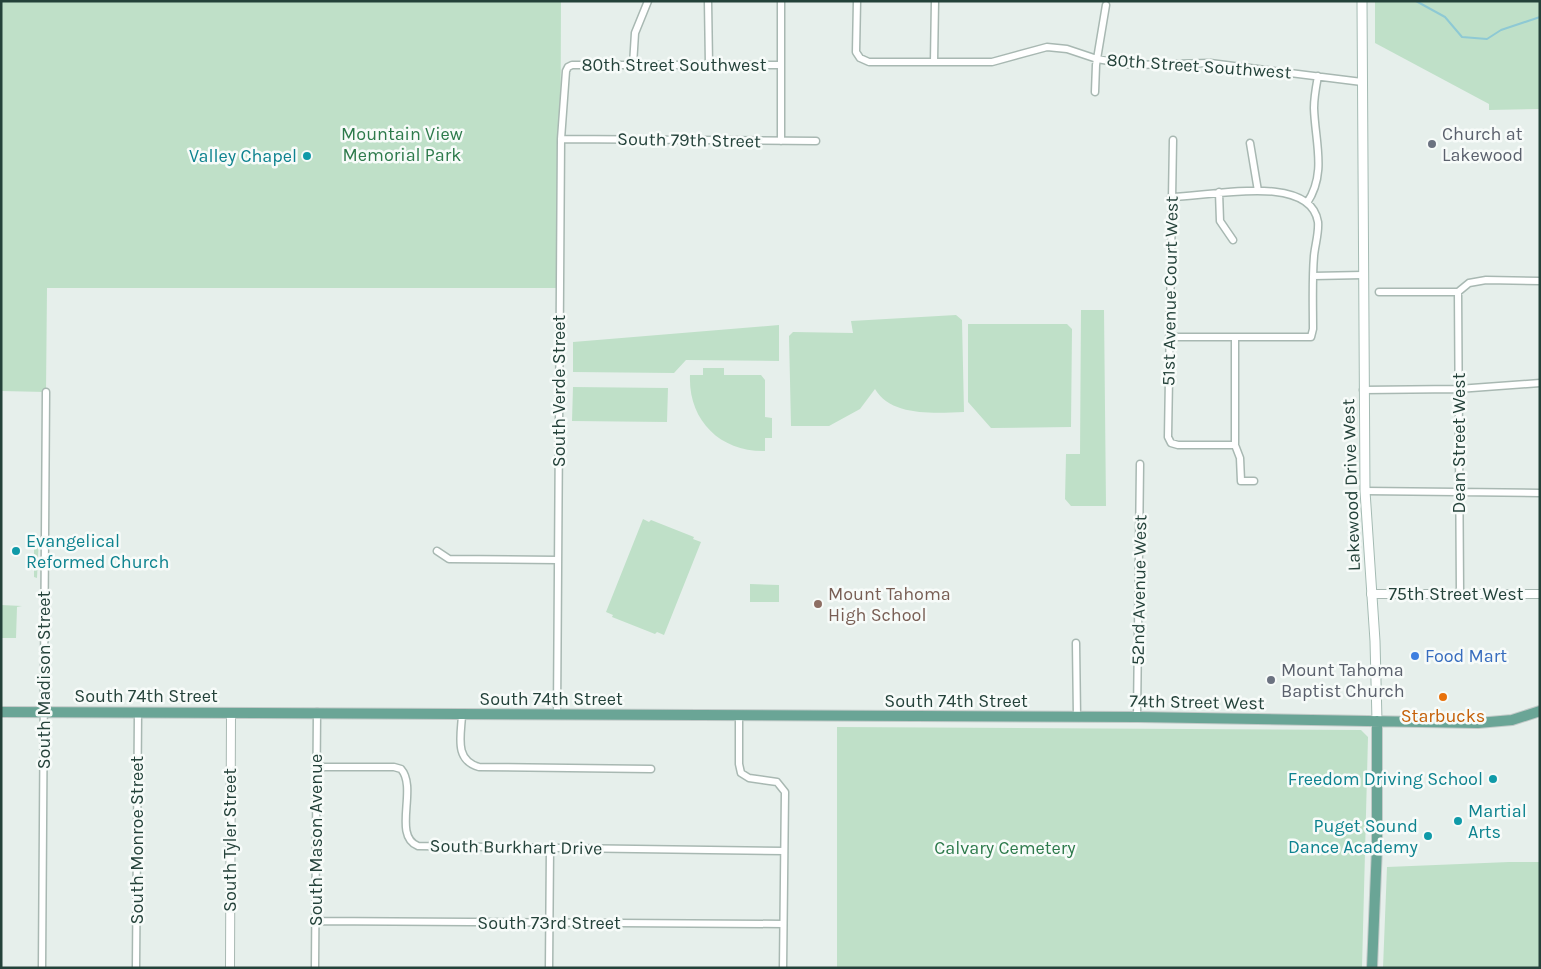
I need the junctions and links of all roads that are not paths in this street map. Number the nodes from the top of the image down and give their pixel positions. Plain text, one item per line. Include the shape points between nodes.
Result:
1 (648, 1) edge
2 (708, 1) edge
3 (781, 1) edge
4 (856, 1) edge
5 (935, 1) edge
6 (1362, 1) edge
7 (1106, 5) dead end
8 (1097, 59) junction
9 (934, 62) junction
10 (633, 65) junction
11 (709, 65) junction
12 (568, 66) joint
13 (781, 66) junction
14 (1318, 76) junction
15 (1362, 82) junction
16 (1095, 92) dead end
17 (561, 139) junction
18 (1173, 140) dead end
19 (781, 141) junction
20 (816, 141) dead end
21 (1250, 143) dead end
22 (1258, 191) junction
23 (1219, 192) junction
24 (1171, 197) junction
25 (1307, 204) junction
26 (1233, 240) dead end
27 (1363, 275) junction
28 (1313, 276) junction
29 (1540, 281) edge
30 (1379, 292) dead end
31 (1458, 292) junction
32 (1169, 337) junction
33 (1235, 338) junction
34 (1540, 383) edge
35 (1458, 389) junction
36 (1363, 390) junction
37 (46, 392) dead end
38 (1235, 445) junction
39 (1140, 464) dead end
40 (1254, 481) dead end
41 (1365, 491) junction
42 (1459, 492) junction
43 (1540, 493) edge
44 (437, 551) dead end
45 (558, 560) junction
46 (1460, 593) junction
47 (1371, 594) junction
48 (1540, 594) edge
49 (1076, 643) dead end
50 (1, 712) edge
51 (44, 712) junction
52 (317, 712) junction
53 (138, 713) junction
54 (231, 713) junction
55 (1536, 713) edge
56 (462, 714) junction
57 (556, 715) junction
58 (740, 716) junction
59 (1077, 717) junction
60 (1101, 717) joint
61 (1137, 717) junction
62 (1377, 721) junction
63 (316, 766) junction
64 (651, 769) dead end
65 (550, 847) junction
66 (784, 851) junction
67 (315, 921) junction
68 (549, 923) junction
69 (783, 924) junction
70 (42, 968) edge
71 (136, 968) edge
72 (230, 968) edge
73 (315, 968) edge
74 (549, 968) edge
75 (783, 968) edge
76 (1372, 968) edge

1 - 10 street via 634,33
2 - 11 street
3 - 13 street
4 - 9 street, 80th Street Southwest via 856,52 860,58 870,62
5 - 9 street
6 - 15 main road, Lakewood Drive West
7 - 8 street
8 - 9 street, 80th Street Southwest via 1067,49 1047,47 999,61
8 - 14 street, 80th Street Southwest via 1133,65 1210,63
8 - 16 street
10 - 11 street, 80th Street Southwest
10 - 12 street, 80th Street Southwest
11 - 13 street, 80th Street Southwest
12 - 17 street, South Verde Street
13 - 19 street
14 - 15 street, 80th Street Southwest
14 - 25 street via 1314,101 1318,142 1317,186
15 - 27 main road, Lakewood Drive West
17 - 19 street, South 79th Street
17 - 45 street, South Verde Street
18 - 24 street, 51st Avenue Court West
19 - 20 street, South 79th Street
21 - 22 street
22 - 23 street
22 - 25 street via 1294,196
23 - 24 street
23 - 26 street via 1220,220
24 - 32 street, 51st Avenue Court West via 1173,239
25 - 28 street via 1315,213 1318,224
27 - 28 street
27 - 36 main road, Lakewood Drive West
28 - 33 street via 1312,336
29 - 31 street via 1486,280 1470,283
30 - 31 street
31 - 35 street, Dean Street West
32 - 33 street
32 - 38 street, 51st Avenue Court West via 1170,442 1184,446
33 - 38 street
34 - 35 street
35 - 36 street
35 - 42 street, Dean Street West
36 - 41 main road, Lakewood Drive West
37 - 51 street, South Madison Street
38 - 40 street via 1242,481
39 - 61 street, 52nd Avenue West
41 - 42 street
41 - 47 main road, Lakewood Drive West
42 - 43 street
42 - 46 street, Dean Street West
44 - 45 street via 449,559
45 - 57 street, South Verde Street
46 - 47 street, 75th Street West
46 - 48 street, 75th Street West
47 - 62 main road, Lakewood Drive West
49 - 59 street
50 - 51 main road, South 74th Street
51 - 53 main road, South 74th Street
51 - 70 street, South Madison Street
52 - 54 main road, South 74th Street
52 - 56 main road, South 74th Street
52 - 63 street, South Mason Avenue
53 - 54 main road, South 74th Street
53 - 71 street, South Monroe Street
54 - 72 street, South Tyler Street
55 - 62 main road, 74th Street West via 1493,722
56 - 57 main road, South 74th Street
56 - 64 street via 460,749 466,762 485,768
57 - 58 main road, South 74th Street
58 - 59 main road, South 74th Street
58 - 66 street via 741,773 749,778 777,782 785,792
59 - 60 main road, South 74th Street
60 - 61 main road, 74th Street West
61 - 62 main road, 74th Street West
62 - 76 main road, Lakewood Drive West via 1377,847
63 - 65 street, South Burkhart Drive via 401,769 407,781 407,834 411,843 418,846
63 - 67 street, South Mason Avenue
65 - 66 street, South Burkhart Drive
65 - 68 street
66 - 69 street
67 - 68 street, South 73rd Street
67 - 73 street, South Mason Avenue
68 - 69 street, South 73rd Street
68 - 74 street
69 - 75 street

